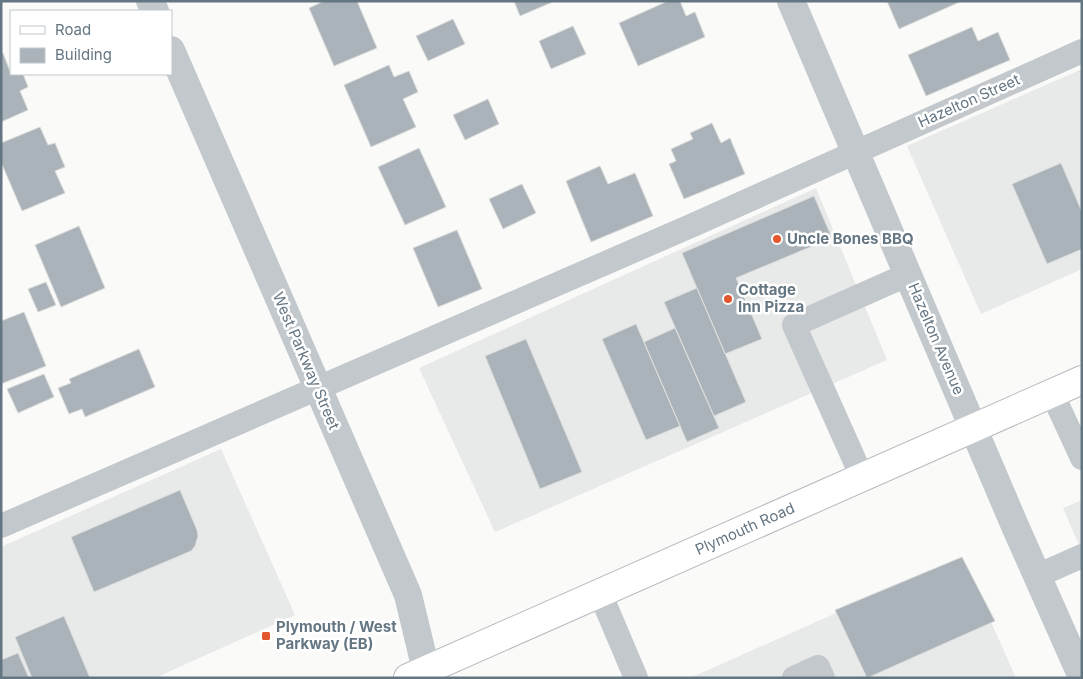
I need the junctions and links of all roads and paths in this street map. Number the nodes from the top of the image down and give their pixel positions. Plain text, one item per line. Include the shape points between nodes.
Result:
1 (791, 1) edge
2 (1082, 51) edge
3 (172, 52) edge
4 (856, 151) junction
5 (908, 274) junction
6 (1082, 380) edge
7 (318, 389) junction
8 (1052, 393) junction
9 (974, 428) junction
10 (1082, 458) edge
11 (862, 477) junction
12 (1, 526) edge
13 (1082, 556) edge
14 (1037, 576) junction
15 (600, 593) junction
16 (421, 675) edge
17 (1082, 677) edge
18 (636, 678) edge
19 (794, 678) edge
20 (823, 678) edge

1 - 4 street, Hazelton Avenue
2 - 4 lane, Hazelton Street
3 - 7 street, West Parkway Street
4 - 5 street, Hazelton Avenue
4 - 7 lane, Hazelton Street
5 - 9 street, Hazelton Avenue
5 - 11 lane via 794,326
6 - 8 main road, Plymouth Road
7 - 12 lane, Hazelton Street
7 - 16 street, West Parkway Street via 408,595
8 - 9 main road, Plymouth Road
8 - 10 lane
9 - 11 main road, Plymouth Road
9 - 14 street, Hazelton Avenue
11 - 15 main road, Plymouth Road
13 - 14 lane
14 - 17 street, Hazelton Avenue
15 - 16 main road, Plymouth Road
15 - 18 lane
19 - 20 lane via 818,667

